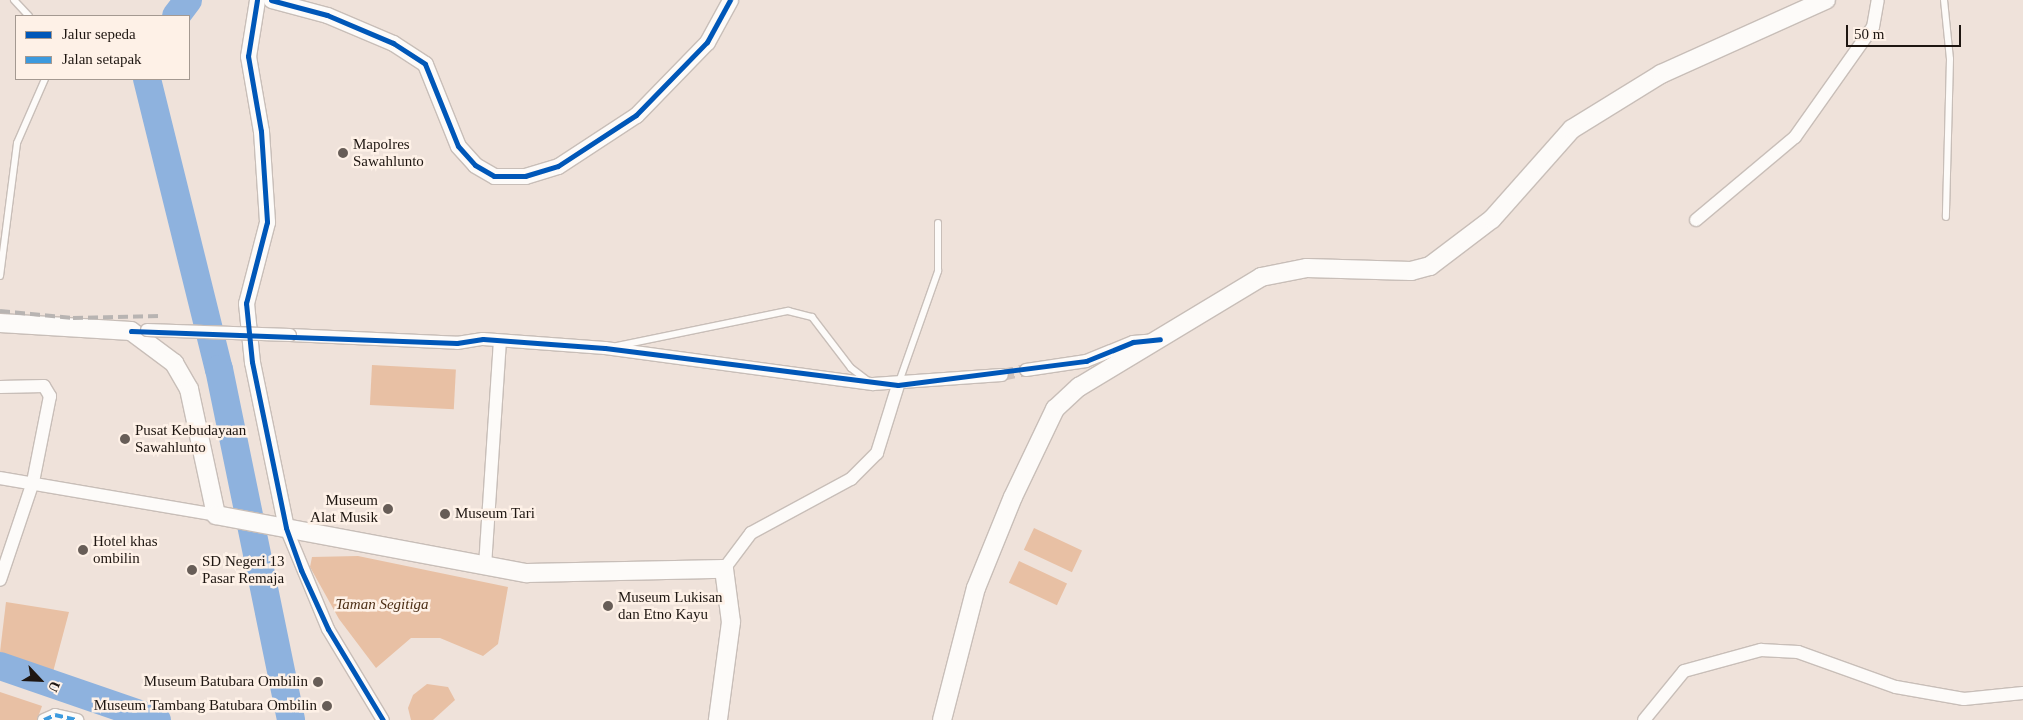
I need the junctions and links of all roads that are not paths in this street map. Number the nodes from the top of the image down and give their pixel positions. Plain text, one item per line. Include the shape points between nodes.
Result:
1 (14, 0) edge
2 (257, 0) edge
3 (271, 0) edge
4 (730, 0) edge
5 (1826, 0) edge
6 (1878, 0) edge
7 (1944, 0) edge
8 (28, 15) edge
9 (45, 80) edge
10 (1946, 217) dead end
11 (1696, 220) dead end
12 (938, 223) dead end
13 (0, 276) edge
14 (0, 323) edge
15 (139, 331) junction
16 (1160, 340) junction
17 (500, 341) junction
18 (605, 348) junction
19 (1026, 370) tunnel mouth
20 (1002, 375) tunnel mouth
21 (873, 384) junction
22 (898, 385) junction
23 (0, 387) edge
24 (0, 478) edge
25 (33, 482) junction
26 (216, 515) junction
27 (286, 528) junction
28 (485, 566) junction
29 (724, 569) junction
30 (0, 580) edge
31 (2023, 693) edge
32 (44, 720) edge
33 (77, 720) edge
34 (383, 720) edge
35 (718, 720) edge
36 (942, 720) edge
37 (1644, 720) edge

1 - 8 lane
2 - 27 street via 248,56 260,132 266,222 246,303 252,362
3 - 4 street via 327,15 393,43 425,64 458,146 475,165 494,176 525,176 558,166 636,115 707,42
5 - 16 main road via 1661,74 1572,129 1492,219 1430,266 1411,271 1307,268 1262,277
6 - 11 street via 1873,27 1795,137
7 - 10 lane via 1950,59
9 - 13 lane via 17,143
12 - 22 lane via 938,271
14 - 15 main road
15 - 17 street, bridge
15 - 26 main road via 183,374
16 - 19 street via 1133,342 1086,361
16 - 36 main road via 1079,387 1055,409 1037,441 976,588
17 - 18 street
17 - 28 street
18 - 21 street
18 - 21 lane via 788,311 812,317 851,368
20 - 22 street
21 - 22 street
22 - 29 street via 877,453 851,479 757,529 736,547
23 - 25 street via 48,389
24 - 25 street
25 - 26 street
25 - 30 street
26 - 27 main road
27 - 28 main road
27 - 34 street via 328,629
28 - 29 main road via 527,573
29 - 35 main road via 731,622
31 - 37 street via 1964,699 1896,687 1798,652 1760,650 1684,671
32 - 33 street via 55,714

